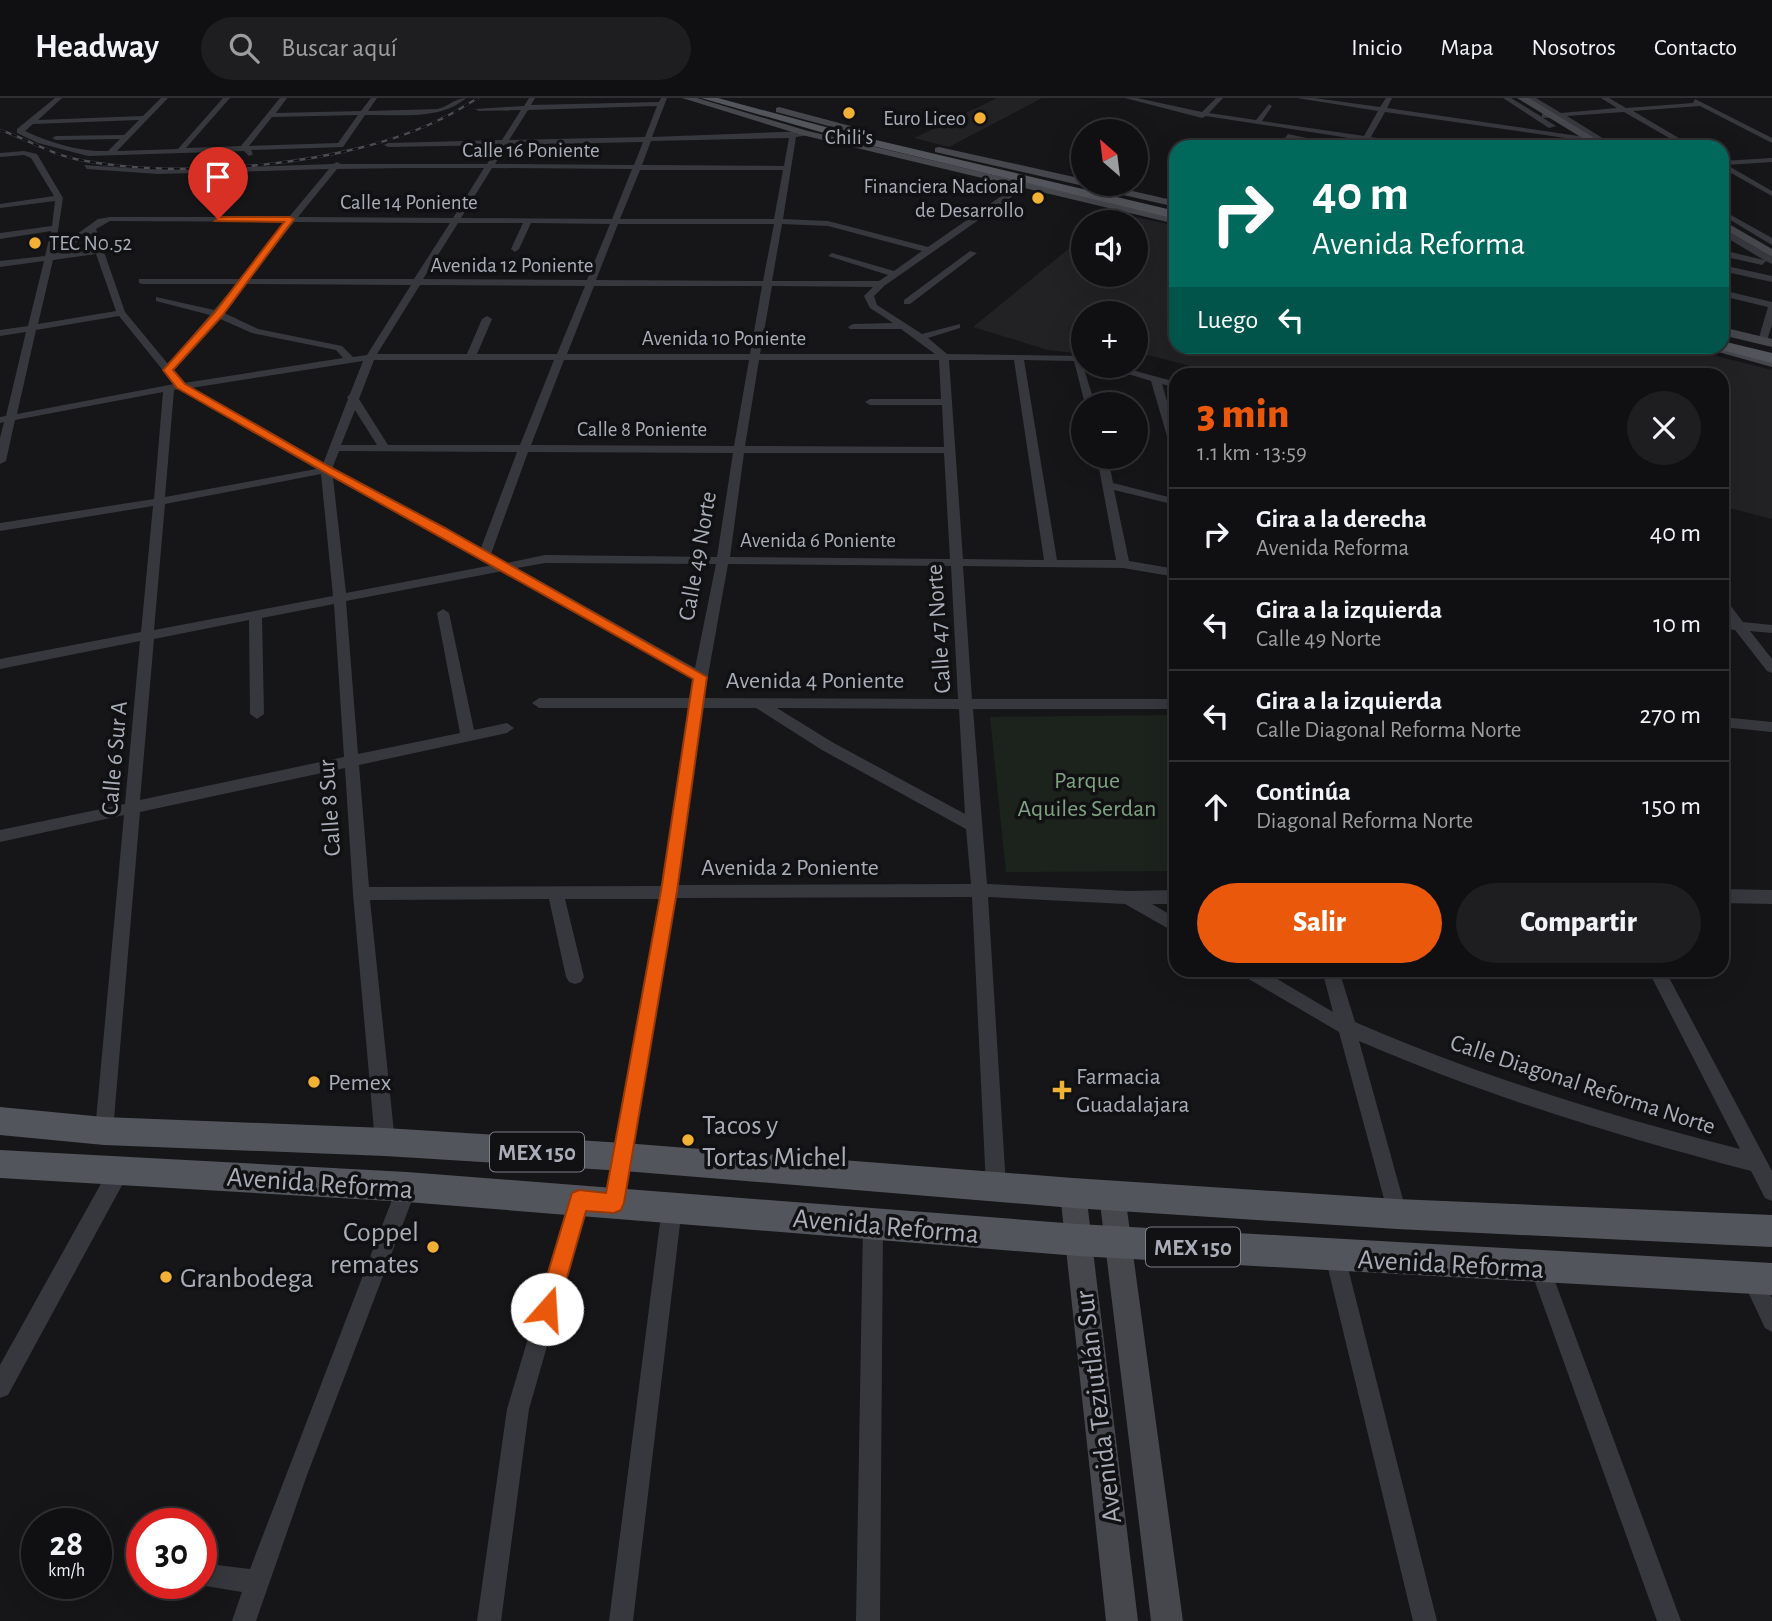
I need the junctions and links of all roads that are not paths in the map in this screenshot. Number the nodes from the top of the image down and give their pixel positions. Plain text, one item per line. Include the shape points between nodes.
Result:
1 (59, 98) edge
2 (165, 98) edge
3 (227, 98) edge
4 (284, 98) edge
5 (292, 98) edge
6 (374, 98) edge
7 (463, 98) edge
8 (532, 98) edge
9 (687, 98) edge
10 (706, 98) edge
11 (1128, 98) edge
12 (1220, 98) edge
13 (1300, 98) edge
14 (1389, 98) edge
15 (1522, 98) edge
16 (1531, 98) edge
17 (1604, 98) edge
18 (1690, 98) edge
19 (733, 99) edge
20 (1508, 99) edge
21 (663, 101) edge
22 (1702, 104) junction
23 (597, 106) junction
24 (1269, 106) dead end
25 (526, 108) junction
26 (479, 109) dead end
27 (1382, 111) junction
28 (1626, 111) junction
29 (364, 113) junction
30 (764, 114) junction
31 (275, 115) junction
32 (593, 115) dead end
33 (1203, 115) junction
34 (1552, 115) junction
35 (144, 118) junction
36 (30, 122) junction
37 (1258, 122) junction
38 (83, 128) dead end
39 (795, 132) junction
40 (1549, 136) junction
41 (126, 137) junction
42 (56, 138) dead end
43 (70, 138) junction
44 (1367, 138) junction
45 (648, 139) junction
46 (1572, 139) junction
47 (1308, 140) edge
48 (1380, 140) edge
49 (1548, 140) edge
50 (1576, 140) edge
51 (1585, 140) edge
52 (1600, 140) edge
53 (1678, 140) edge
54 (1772, 141) edge
55 (505, 143) junction
56 (861, 143) junction
57 (388, 145) dead end
58 (248, 150) junction
59 (180, 151) junction
60 (110, 153) junction
61 (902, 153) junction
62 (0, 155) edge
63 (344, 155) dead end
64 (1772, 160) edge
65 (1729, 163) edge
66 (87, 167) dead end
67 (275, 167) junction
68 (334, 167) junction
69 (488, 168) junction
70 (637, 168) junction
71 (788, 168) junction
72 (1729, 168) edge
73 (1071, 183) edge
74 (1023, 184) junction
75 (1053, 185) junction
76 (1772, 194) edge
77 (1134, 196) edge
78 (59, 198) junction
79 (1169, 205) edge
80 (0, 206) edge
81 (1169, 206) edge
82 (1134, 210) edge
83 (1148, 214) edge
84 (1169, 216) edge
85 (1169, 217) edge
86 (1729, 217) edge
87 (290, 219) junction
88 (456, 220) junction
89 (528, 220) junction
90 (616, 221) junction
91 (779, 221) junction
92 (1729, 222) edge
93 (1729, 226) edge
94 (56, 228) junction
95 (92, 229) junction
96 (1729, 234) edge
97 (0, 236) edge
98 (1729, 238) edge
99 (1738, 240) junction
100 (1767, 244) edge
101 (515, 249) dead end
102 (100, 251) junction
103 (973, 253) dead end
104 (931, 254) junction
105 (1729, 254) edge
106 (832, 256) dead end
107 (51, 257) junction
108 (1769, 259) edge
109 (948, 260) dead end
110 (958, 263) junction
111 (0, 264) edge
112 (1729, 270) edge
113 (894, 274) junction
114 (1772, 279) edge
115 (142, 281) dead end
116 (243, 281) junction
117 (418, 282) junction
118 (592, 283) junction
119 (769, 283) junction
120 (881, 284) junction
121 (1729, 295) edge
122 (159, 299) dead end
123 (907, 302) dead end
124 (1772, 306) edge
125 (121, 313) junction
126 (218, 314) junction
127 (487, 319) dead end
128 (902, 326) junction
129 (957, 326) dead end
130 (853, 327) dead end
131 (31, 328) junction
132 (0, 333) edge
133 (1729, 333) edge
134 (920, 338) junction
135 (1729, 339) edge
136 (1769, 344) edge
137 (1729, 348) edge
138 (1729, 351) edge
139 (369, 357) junction
140 (471, 357) junction
141 (563, 357) junction
142 (756, 357) junction
143 (944, 357) junction
144 (1019, 357) junction
145 (350, 359) junction
146 (1071, 359) edge
147 (1772, 360) edge
148 (168, 370) junction
149 (1148, 378) edge
150 (1155, 380) junction
151 (1169, 383) edge
152 (175, 387) junction
153 (352, 397) junction
154 (870, 402) dead end
155 (947, 402) junction
156 (6, 419) edge
157 (1169, 427) edge
158 (334, 448) junction
159 (523, 448) junction
160 (738, 448) junction
161 (384, 449) junction
162 (950, 450) junction
163 (0, 461) edge
164 (1105, 469) edge
165 (326, 470) junction
166 (1110, 486) junction
167 (1169, 500) edge
168 (160, 501) junction
169 (0, 527) edge
170 (484, 555) junction
171 (723, 560) junction
172 (957, 561) junction
173 (1051, 563) junction
174 (1123, 564) junction
175 (502, 566) junction
176 (1169, 572) edge
177 (340, 600) junction
178 (443, 613) dead end
179 (1729, 613) edge
180 (255, 615) junction
181 (1729, 625) edge
182 (1739, 626) junction
183 (1772, 629) edge
184 (148, 635) junction
185 (0, 664) edge
186 (1772, 668) edge
187 (700, 677) junction
188 (966, 702) junction
189 (539, 703) dead end
190 (698, 703) junction
191 (758, 703) junction
192 (1169, 704) edge
193 (257, 714) dead end
194 (1729, 723) edge
195 (1772, 727) edge
196 (508, 728) dead end
197 (468, 737) junction
198 (353, 762) junction
199 (134, 807) junction
200 (973, 826) junction
201 (0, 836) edge
202 (980, 890) junction
203 (669, 891) junction
204 (555, 892) junction
205 (361, 894) junction
206 (1729, 896) edge
207 (1169, 897) edge
208 (1772, 897) edge
209 (1129, 898) junction
210 (1169, 922) edge
211 (575, 976) dead end
212 (1260, 977) edge
213 (1333, 977) edge
214 (1661, 977) edge
215 (1348, 1027) junction
216 (0, 1121) edge
217 (104, 1131) junction
218 (385, 1142) junction
219 (624, 1157) junction
220 (1757, 1163) junction
221 (0, 1164) edge
222 (120, 1169) junction
223 (996, 1186) junction
224 (407, 1187) junction
225 (1772, 1191) edge
226 (1073, 1193) junction
227 (1112, 1195) junction
228 (579, 1200) junction
229 (614, 1203) junction
230 (672, 1207) junction
231 (1397, 1214) junction
232 (873, 1224) junction
233 (1772, 1231) edge
234 (1078, 1240) junction
235 (1118, 1242) junction
236 (1335, 1256) junction
237 (1539, 1268) junction
238 (1762, 1279) edge
239 (1772, 1321) edge
240 (0, 1387) edge
241 (217, 1577) edge
242 (257, 1582) junction
243 (244, 1621) edge
244 (489, 1621) edge
245 (621, 1621) edge
246 (868, 1621) edge
247 (1122, 1621) edge
248 (1167, 1621) edge
249 (1425, 1621) edge
250 (1669, 1621) edge

1 - 36 street
2 - 35 street
3 - 59 street
4 - 31 street
5 - 31 street
6 - 29 street
7 - 29 street via 443,110
8 - 25 street
9 - 39 main road
10 - 30 main road
11 - 33 street
12 - 33 street
13 - 27 street
14 - 27 street
15 - 34 main road
16 - 34 street
17 - 28 street
18 - 22 street
19 - 75 main road
20 - 34 main road
20 - 46 street
21 - 23 street
21 - 45 street
22 - 28 street
22 - 54 street
23 - 25 street
23 - 32 street
24 - 37 street
25 - 26 street
25 - 55 street
27 - 40 street
27 - 44 street
28 - 34 street
28 - 53 street
29 - 31 street
29 - 58 street via 343,144
30 - 39 main road
30 - 56 main road
31 - 58 street
33 - 37 street
33 - 47 street
34 - 51 main road
34 - 52 street
35 - 36 street
35 - 41 street
36 - 60 street via 20,131 76,152
37 - 44 street
38 - 43 street
39 - 45 street
39 - 56 main road
39 - 71 street, Calle 49 Norte
40 - 46 street
40 - 49 street
41 - 43 street
41 - 60 street
42 - 43 street
44 - 48 street
45 - 55 street
45 - 70 street
46 - 50 street
55 - 57 street
55 - 69 street
56 - 61 main road
58 - 59 street
58 - 67 street
59 - 60 street
61 - 74 main road
61 - 75 main road
62 - 78 street via 34,156
63 - 68 street
64 - 65 street
66 - 67 street, Calle 16 Poniente via 154,173
67 - 68 street, Calle 16 Poniente
68 - 69 street, Calle 16 Poniente
68 - 87 street
69 - 70 street, Calle 16 Poniente
69 - 88 street
70 - 71 street, Calle 16 Poniente
70 - 90 street
71 - 91 street, Calle 49 Norte
72 - 76 street
73 - 75 main road
74 - 75 main road
74 - 104 street
75 - 81 main road
75 - 82 main road
75 - 84 main road
77 - 79 main road
78 - 80 street
78 - 94 street
83 - 85 main road
86 - 100 street
87 - 88 street, Calle 14 Poniente
87 - 95 street, Calle 14 Poniente via 110,219
87 - 116 street
88 - 89 street, Calle 14 Poniente
88 - 117 street
89 - 90 street, Calle 14 Poniente
89 - 101 street
90 - 91 street, Calle 14 Poniente
90 - 118 street
91 - 104 street, Calle 14 Poniente via 828,224
91 - 119 street, Calle 49 Norte
92 - 100 main road
93 - 100 main road
94 - 97 street
94 - 107 street
95 - 102 street
95 - 107 street, Calle 14 Poniente
96 - 99 street
98 - 99 street
99 - 108 street
100 - 108 main road
102 - 107 street
102 - 125 street
103 - 110 street
104 - 113 street
105 - 108 street
106 - 113 street
107 - 111 street
107 - 131 street
109 - 110 street
110 - 123 street
112 - 114 street
113 - 120 street
115 - 116 street, Avenida 12 Poniente
116 - 117 street, Avenida 12 Poniente
116 - 126 street
117 - 118 street, Avenida 12 Poniente
117 - 139 street
118 - 119 street, Avenida 12 Poniente
118 - 141 street
119 - 120 street, Avenida 12 Poniente
119 - 142 street, Calle 49 Norte
120 - 128 street via 870,300
121 - 124 street
122 - 126 street
124 - 136 street
125 - 131 street
125 - 148 street
126 - 145 street via 255,331 339,348
126 - 148 street
127 - 140 street
128 - 130 street
128 - 134 street
129 - 134 street
131 - 132 street
131 - 156 street
133 - 136 main road
134 - 143 street
135 - 136 main road
137 - 147 main road
138 - 147 main road
139 - 140 street, Avenida 10 Poniente
139 - 145 street, Avenida 10 Poniente
139 - 153 street
140 - 141 street, Avenida 10 Poniente
141 - 142 street, Avenida 10 Poniente
141 - 159 street
142 - 143 street, Avenida 10 Poniente
142 - 160 street, Calle 49 Norte
143 - 144 street, Avenida 10 Poniente
143 - 155 street, Calle 47 Norte
144 - 146 street, Avenida 10 Poniente
144 - 173 street
145 - 152 street, Avenida 10 Poniente
148 - 152 street
149 - 150 street
150 - 151 street
150 - 157 street
152 - 156 street, Avenida 10 Poniente
152 - 165 street
152 - 168 street, Calle 6 Sur A
153 - 158 street
153 - 161 street
154 - 155 street
155 - 162 street, Calle 47 Norte
156 - 163 street
158 - 161 street, Calle 8 Poniente
158 - 165 street
159 - 160 street, Calle 8 Poniente
159 - 161 street, Calle 8 Poniente
159 - 170 street
160 - 162 street, Calle 8 Poniente
160 - 171 street, Calle 49 Norte
162 - 172 street, Calle 47 Norte
164 - 166 street
165 - 168 street
165 - 170 street
165 - 177 street, Calle 8 Sur
166 - 167 street
166 - 174 street
168 - 169 street
168 - 184 street, Calle 6 Sur A
170 - 175 street
171 - 172 street, Avenida 6 Poniente
171 - 175 street, Avenida 6 Poniente via 573,558
171 - 187 street, Calle 49 Norte
172 - 173 street, Avenida 6 Poniente
172 - 188 street, Calle 47 Norte
173 - 174 street, Avenida 6 Poniente
174 - 176 street, Avenida 6 Poniente
175 - 177 street, Avenida 6 Poniente
175 - 187 street
177 - 180 street, Avenida 6 Poniente
177 - 198 street, Calle 8 Sur
178 - 197 street
179 - 182 street
180 - 184 street, Avenida 6 Poniente
180 - 193 street
181 - 182 street
182 - 183 street
182 - 186 street
184 - 185 street, Avenida 6 Poniente
184 - 199 street, Calle 6 Sur A
187 - 190 street, Calle 49 Norte
188 - 191 street, Avenida 4 Poniente
188 - 192 street, Avenida 4 Poniente
188 - 200 street, Calle 47 Norte
189 - 190 street, Avenida 4 Poniente
190 - 191 street, Avenida 4 Poniente
190 - 203 street, Calle 49 Norte
191 - 200 street
194 - 195 street
196 - 197 street
197 - 198 street
198 - 199 street
198 - 205 street, Calle 8 Sur
199 - 201 street
199 - 217 street, Calle 6 Sur A
200 - 202 street, Calle 47 Norte
202 - 203 street, Avenida 2 Poniente
202 - 209 street, Avenida 2 Poniente
202 - 223 street, Calle 47 Norte
203 - 204 street, Avenida 2 Poniente
203 - 219 street, Calle 49 Norte
204 - 205 street, Avenida 2 Poniente
204 - 211 street
205 - 218 street, Calle 8 Sur
206 - 208 street
207 - 209 street, Avenida 2 Poniente
209 - 210 street
212 - 215 street, Calle Diagonal Reforma Norte
213 - 215 street
214 - 220 street
215 - 220 street, Calle Diagonal Reforma Norte via 1492,1086
215 - 231 street
216 - 217 main road, Avenida Reforma / MEX 150
217 - 218 main road, Avenida Reforma / MEX 150
218 - 219 main road, Avenida Reforma / MEX 150
219 - 223 main road, Avenida Reforma / MEX 150
219 - 229 street, Calle 49 Norte
220 - 225 street
221 - 222 main road, Avenida Reforma / MEX 150
222 - 224 main road, Avenida Reforma / MEX 150
222 - 240 street
223 - 226 main road, Avenida Reforma / MEX 150
224 - 228 main road, Avenida Reforma / MEX 150
224 - 242 street
226 - 227 main road, Avenida Reforma / MEX 150
226 - 234 main road, Avenida Teziutlán Sur
227 - 231 main road, Avenida Reforma / MEX 150
227 - 235 main road, Avenida Teziutlán Sur
228 - 229 main road, Avenida Reforma / MEX 150
228 - 244 street via 518,1409
229 - 230 main road, Avenida Reforma / MEX 150
230 - 232 main road, Avenida Reforma / MEX 150
230 - 245 street
231 - 233 main road, Avenida Reforma / MEX 150
232 - 234 main road, Avenida Reforma / MEX 150
232 - 246 street
234 - 235 main road, Avenida Reforma / MEX 150
234 - 247 main road, Avenida Teziutlán Sur
235 - 236 main road, Avenida Reforma / MEX 150
235 - 248 main road, Avenida Teziutlán Sur
236 - 237 main road, Avenida Reforma / MEX 150
236 - 249 street
237 - 238 main road, Avenida Reforma / MEX 150
237 - 250 street
238 - 239 street
241 - 242 street
242 - 243 street

